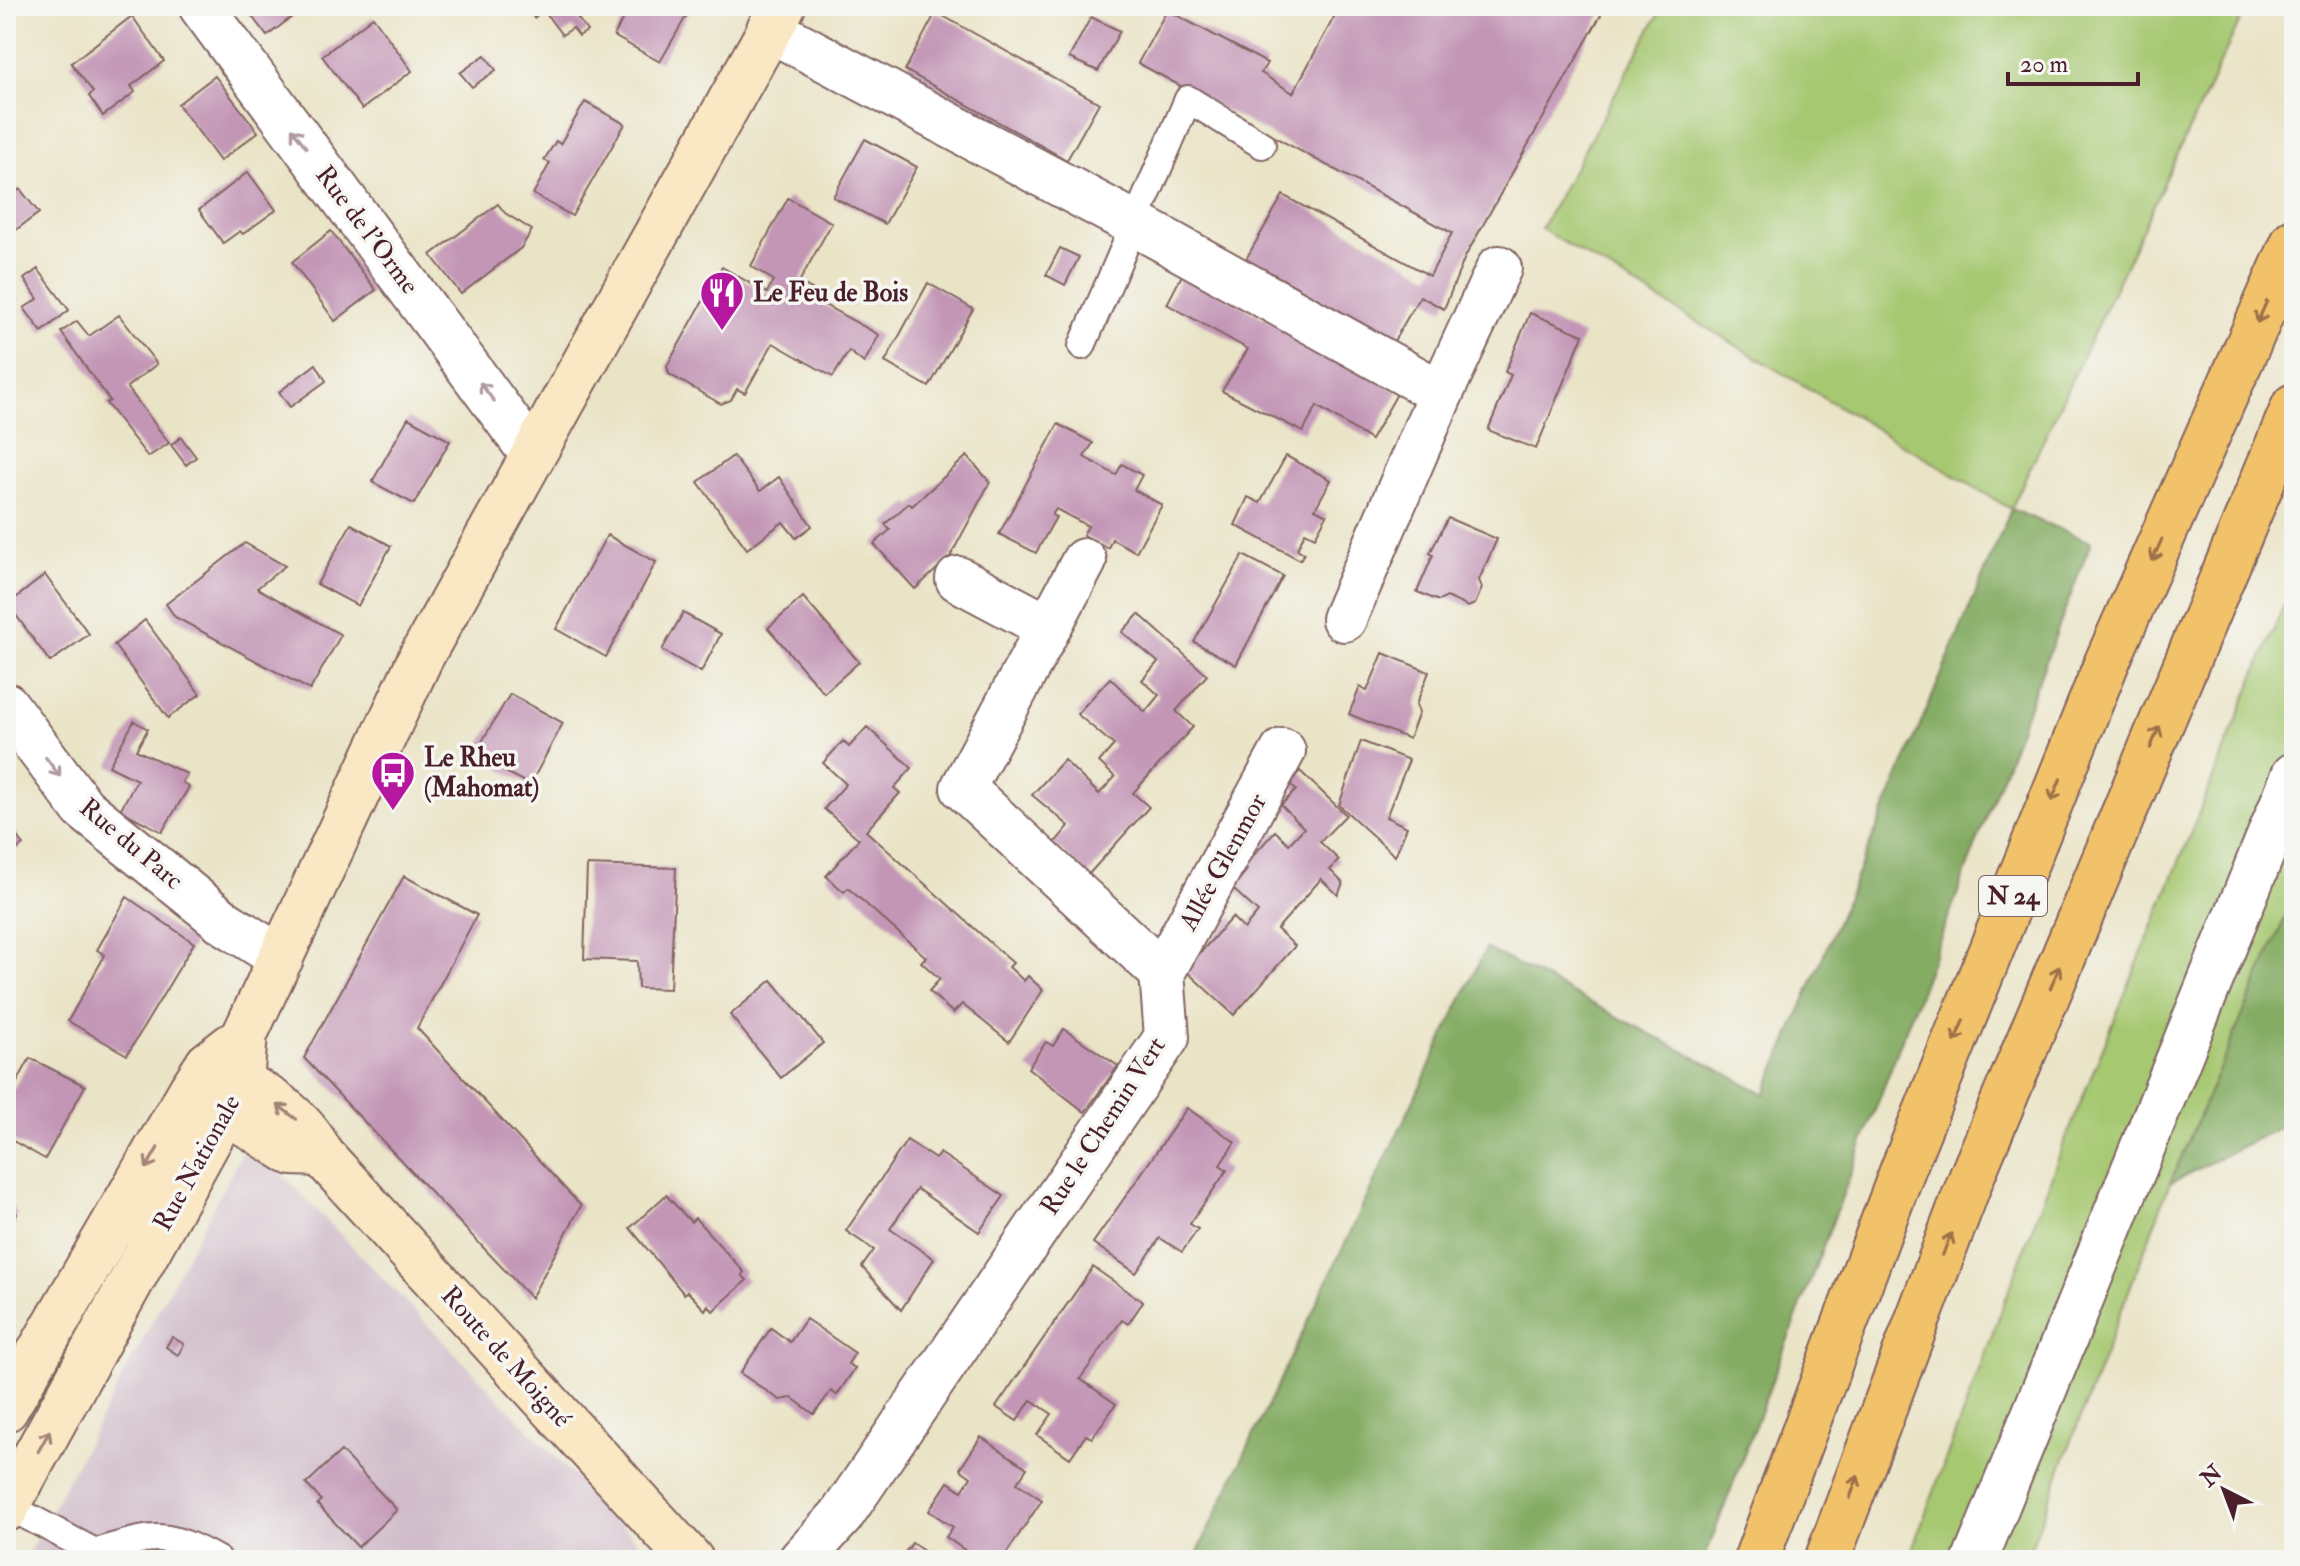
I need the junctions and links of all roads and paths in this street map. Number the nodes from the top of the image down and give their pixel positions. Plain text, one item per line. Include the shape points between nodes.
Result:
1 (201, 6) edge
2 (776, 18) edge
3 (1262, 145) dead end
4 (1137, 225) junction
5 (2294, 241) edge
6 (1499, 268) dead end
7 (1082, 346) dead end
8 (1441, 393) junction
9 (2294, 406) edge
10 (533, 455) junction
11 (1084, 561) dead end
12 (958, 579) dead end
13 (1344, 619) dead end
14 (1048, 627) junction
15 (6, 705) edge
16 (1283, 751) dead end
17 (2294, 775) edge
18 (281, 958) junction
19 (1162, 973) junction
20 (216, 1087) junction
21 (6, 1409) edge
22 (7, 1507) edge
23 (99, 1556) edge
24 (218, 1560) edge
25 (691, 1560) edge
26 (801, 1560) edge
27 (1756, 1560) edge
28 (1827, 1560) edge
29 (1975, 1560) edge

10 -> 1 street, Rue de l'Orme
2 - 4 street
2 - 10 main road
3 - 4 lane via 1188,99
4 - 7 lane
4 - 8 street
5 -> 27 highway, N 24 via 2107,662 1903,1169
6 - 8 street
8 - 13 street
28 -> 9 highway, N 24 via 1972,1176
10 - 18 main road via 421,657
11 - 14 street
12 - 14 street
14 - 19 street via 963,788
15 -> 18 street, Rue du Parc via 83,808 224,922
16 - 19 street, Allée Glenmor
17 - 29 street
18 - 20 main road, Rue Nationale
19 - 26 street, Rue le Chemin Vert via 1167,1037 841,1516
20 -> 21 main road, Rue Nationale
22 -> 20 main road, Rue Nationale
20 - 25 main road, Route de Moigné via 292,1153 321,1154
22 - 23 lane
23 - 24 lane via 155,1535 184,1541

